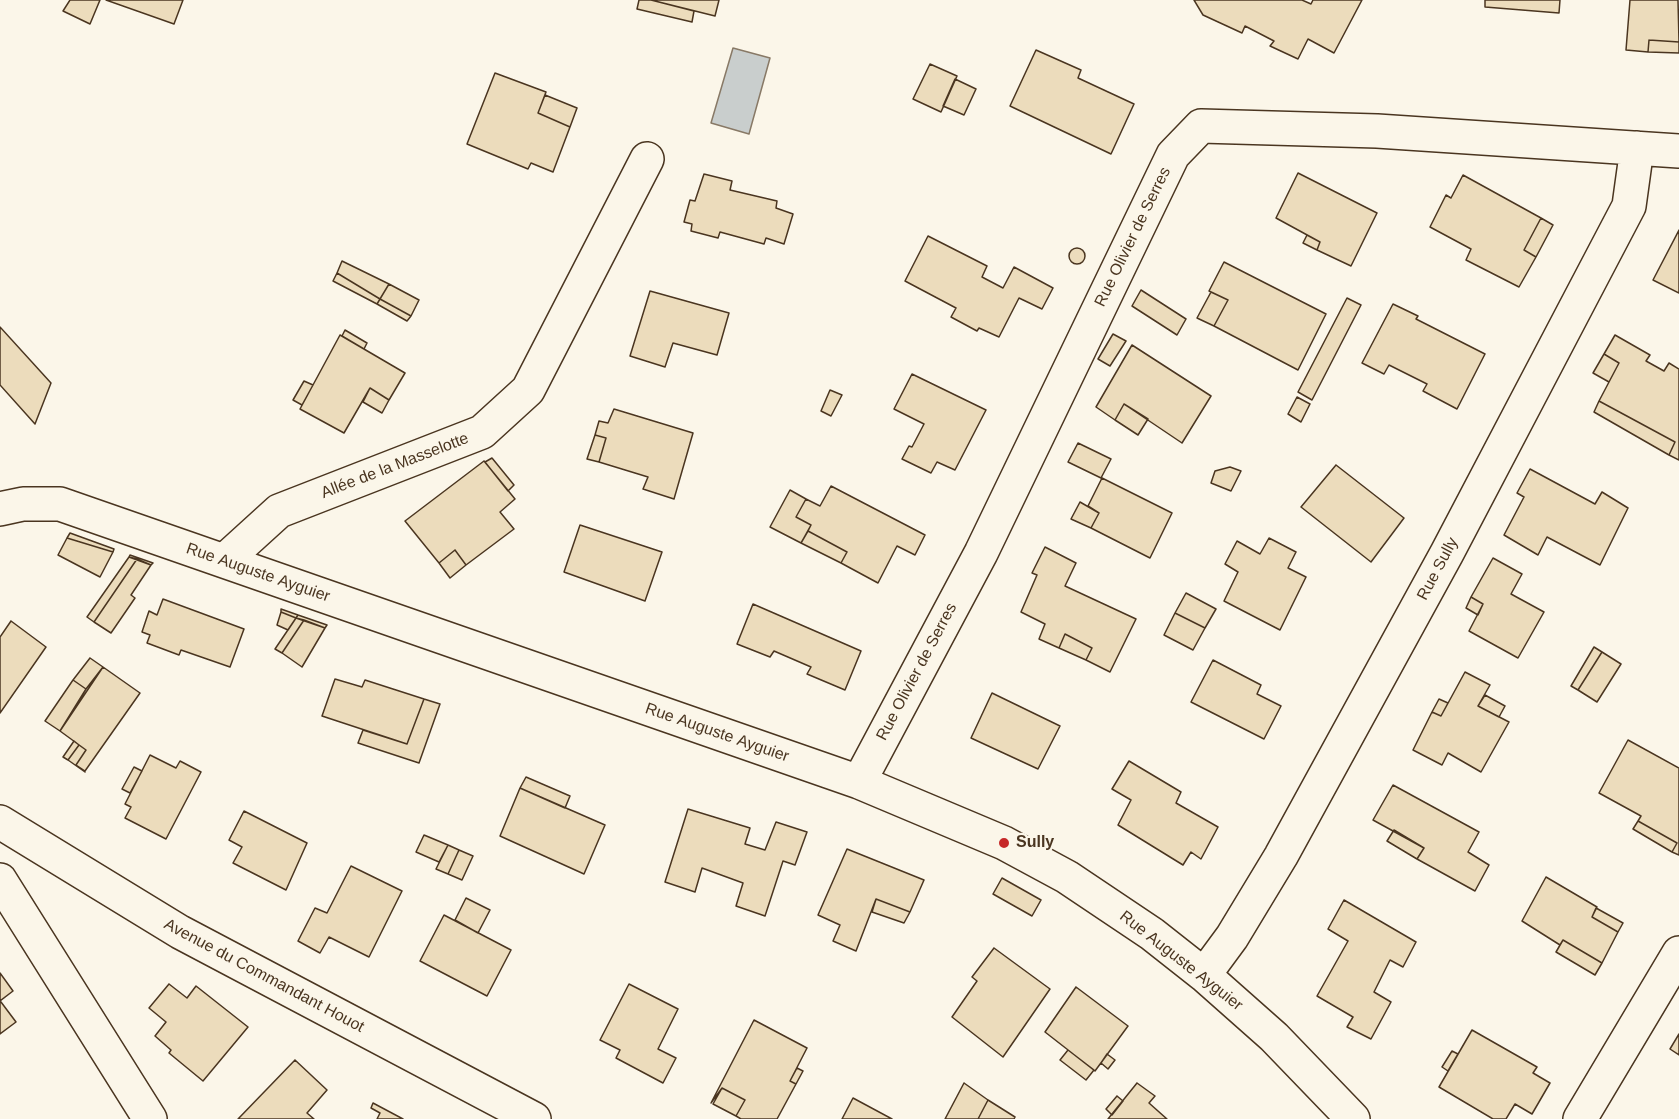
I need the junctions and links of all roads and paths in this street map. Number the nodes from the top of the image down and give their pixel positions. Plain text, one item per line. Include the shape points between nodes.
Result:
1 (1637, 148) junction
2 (1679, 151) edge
3 (647, 159) dead end
4 (0, 509) edge
5 (224, 561) junction
6 (859, 782) junction
7 (2, 830) edge
8 (0, 880) edge
9 (1679, 953) edge
10 (1204, 975) junction
11 (150, 1119) edge
12 (534, 1119) edge
13 (1353, 1119) edge
14 (1580, 1119) edge

1 - 2 street, Rue Olivier de Serres
1 - 6 street, Rue Olivier de Serres via 1377,131 1201,126 1173,155 981,553
1 - 10 street, Rue Sully via 1629,206 1447,553 1281,856
3 - 5 street, Allée de la Masselotte via 528,390 482,432 279,511
4 - 5 street, Rue Auguste Ayguier via 23,504 60,504
5 - 6 street, Rue Auguste Ayguier
6 - 10 street, Rue Auguste Ayguier via 1004,843 1067,877 1152,934
7 - 12 street, Avenue du Commandant Houot via 180,932
8 - 11 street
9 - 14 street
10 - 13 street, Rue Auguste Ayguier via 1274,1037

